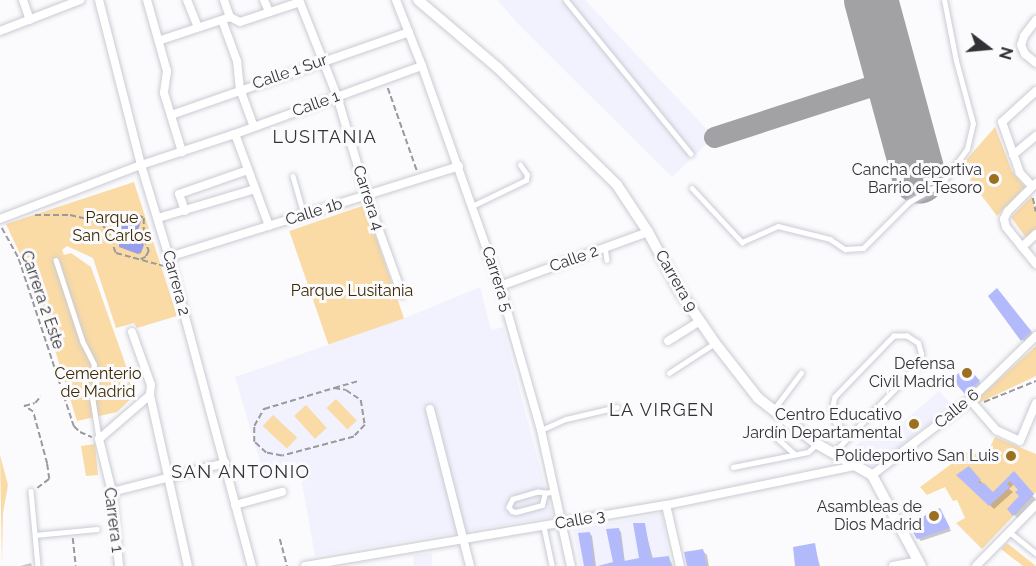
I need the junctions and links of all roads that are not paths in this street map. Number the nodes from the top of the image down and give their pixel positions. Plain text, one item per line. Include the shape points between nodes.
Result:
1 (22, 0) edge
2 (80, 0) edge
3 (99, 0) edge
4 (147, 0) edge
5 (187, 0) edge
6 (224, 0) edge
7 (264, 0) edge
8 (396, 0) edge
9 (418, 0) edge
10 (566, 0) edge
11 (944, 0) edge
12 (299, 1) edge
13 (60, 4) edge
14 (269, 12) junction
15 (226, 18) junction
16 (30, 20) junction
17 (1036, 20) edge
18 (198, 27) junction
19 (0, 31) edge
20 (409, 32) junction
21 (161, 40) junction
22 (323, 60) junction
23 (1036, 63) edge
24 (422, 66) junction
25 (240, 90) junction
26 (1036, 91) edge
27 (337, 96) junction
28 (171, 115) junction
29 (254, 127) junction
30 (235, 134) junction
31 (1036, 136) edge
32 (182, 152) junction
33 (691, 154) dead end
34 (1013, 155) junction
35 (141, 165) junction
36 (520, 165) dead end
37 (459, 166) junction
38 (248, 170) junction
39 (293, 176) dead end
40 (692, 188) dead end
41 (1034, 188) edge
42 (255, 189) junction
43 (367, 197) junction
44 (472, 206) junction
45 (185, 211) junction
46 (304, 215) junction
47 (158, 218) junction
48 (0, 219) edge
49 (269, 226) junction
50 (648, 232) junction
51 (1036, 234) edge
52 (605, 247) junction
53 (1022, 247) junction
54 (56, 260) dead end
55 (607, 260) dead end
56 (170, 261) junction
57 (1036, 264) edge
58 (500, 286) junction
59 (402, 294) dead end
60 (700, 321) junction
61 (132, 332) dead end
62 (1036, 336) edge
63 (668, 341) dead end
64 (715, 343) junction
65 (669, 373) dead end
66 (801, 373) dead end
67 (150, 395) junction
68 (972, 403) junction
69 (1036, 403) edge
70 (617, 407) dead end
71 (430, 409) dead end
72 (773, 410) junction
73 (541, 430) junction
74 (850, 435) junction
75 (777, 438) dead end
76 (99, 439) junction
77 (817, 444) junction
78 (833, 453) junction
79 (795, 454) junction
80 (225, 463) junction
81 (855, 466) junction
82 (733, 467) dead end
83 (873, 475) junction
84 (169, 478) junction
85 (31, 491) road end
86 (555, 491) junction
87 (112, 492) junction
88 (282, 492) dead end
89 (544, 493) junction
90 (235, 505) junction
91 (666, 505) junction
92 (1036, 506) edge
93 (563, 524) junction
94 (544, 527) junction
95 (97, 529) dead end
96 (1011, 533) junction
97 (35, 535) junction
98 (465, 541) junction
99 (1036, 553) edge
100 (348, 562) edge
101 (920, 564) edge
102 (38, 566) edge
103 (119, 566) edge
104 (188, 566) edge
105 (252, 566) edge
106 (305, 566) edge
107 (470, 566) edge
108 (552, 566) edge
109 (571, 566) edge
110 (680, 566) edge
111 (892, 566) edge
112 (976, 566) edge

1 - 16 street
2 - 13 street
3 - 35 street, Carrera 2 via 102,34
4 - 21 street
5 - 18 street
6 - 15 street
7 - 14 street
8 - 20 street, Carrera 5
9 - 50 street, Carrera 9 via 498,68 570,137 617,185
10 - 33 lane
11 - 40 lane via 973,124 967,148 942,183 909,202 863,248 845,249 830,239 778,226 742,242
12 - 14 street
12 - 22 street, Carrera 4
13 - 16 street
14 - 15 street via 240,22
15 - 18 street
15 - 25 street
16 - 19 street
17 - 23 street via 1022,45 1025,54
18 - 21 street
20 - 22 street, Calle 1 Sur
20 - 24 street, Carrera 5
21 - 28 street via 168,77 164,93
22 - 25 street, Calle 1 Sur
22 - 27 street, Carrera 4
24 - 27 street, Calle 1
24 - 37 street, Carrera 5
25 - 28 street, Calle 1 Sur
25 - 29 street
26 - 34 street via 1002,122
27 - 29 street, Calle 1
27 - 43 street, Carrera 4
28 - 32 street
29 - 30 street, Calle 1
30 - 32 street, Calle 1
30 - 38 street
31 - 34 street
32 - 35 street, Calle 1
34 - 41 street via 1020,173
35 - 47 street, Carrera 2
35 - 48 street, Calle 1
36 - 44 lane via 526,180
37 - 43 street, Calle 1b
37 - 44 street, Carrera 5
38 - 42 street
38 - 45 street via 179,194
39 - 46 lane
41 - 53 street via 1004,219
42 - 45 street
42 - 49 street
43 - 46 street, Calle 1b
43 - 59 street, Carrera 4
44 - 58 street, Carrera 5
45 - 47 street
46 - 49 street, Calle 1b
47 - 56 street, Carrera 2
49 - 56 street, Calle 1b
50 - 52 street, Calle 2
50 - 60 street, Carrera 9
51 - 53 street
52 - 55 lane
52 - 58 street, Calle 2
53 - 57 street
54 - 76 lane via 94,364 93,400
56 - 80 street, Carrera 2
58 - 73 street, Carrera 5
60 - 63 street
60 - 64 street, Carrera 9
61 - 67 street via 151,385
62 - 68 street, Calle 6
64 - 65 lane
64 - 72 street, Carrera 9 via 758,398
66 - 72 lane
67 - 76 street
67 - 84 street
68 - 69 street via 996,430 1020,441
68 - 83 street, Calle 6
70 - 73 lane via 566,419
71 - 98 street
72 - 77 street, Carrera 9
73 - 86 street, Carrera 5
74 - 74 lane via 836,423 832,410 835,397 894,336 907,336 918,343 919,364
74 - 78 lane
75 - 79 lane
76 - 87 street, Carrera 1
77 - 78 street, Carrera 9
77 - 79 lane via 808,452
78 - 81 street, Carrera 9
79 - 82 lane
80 - 84 street
80 - 90 street, Carrera 2
81 - 83 street, Carrera 9
81 - 91 street, Calle 3
83 - 101 street
84 - 87 street
84 - 104 street
85 - 97 lane
86 - 89 lane
86 - 93 street, Carrera 5
87 - 103 street, Carrera 1
88 - 90 street
89 - 89 lane via 513,499 509,507 516,512 542,505
90 - 105 street, Carrera 2
91 - 93 street, Calle 3
91 - 110 street
92 - 96 street
93 - 94 street, Calle 3
93 - 109 street, Carrera 5
94 - 98 street, Calle 3
94 - 108 lane
95 - 97 lane
96 - 99 lane
96 - 112 street
97 - 102 lane
98 - 100 street, Calle 3
98 - 107 street
100 - 106 street, Calle 3
101 - 111 street

